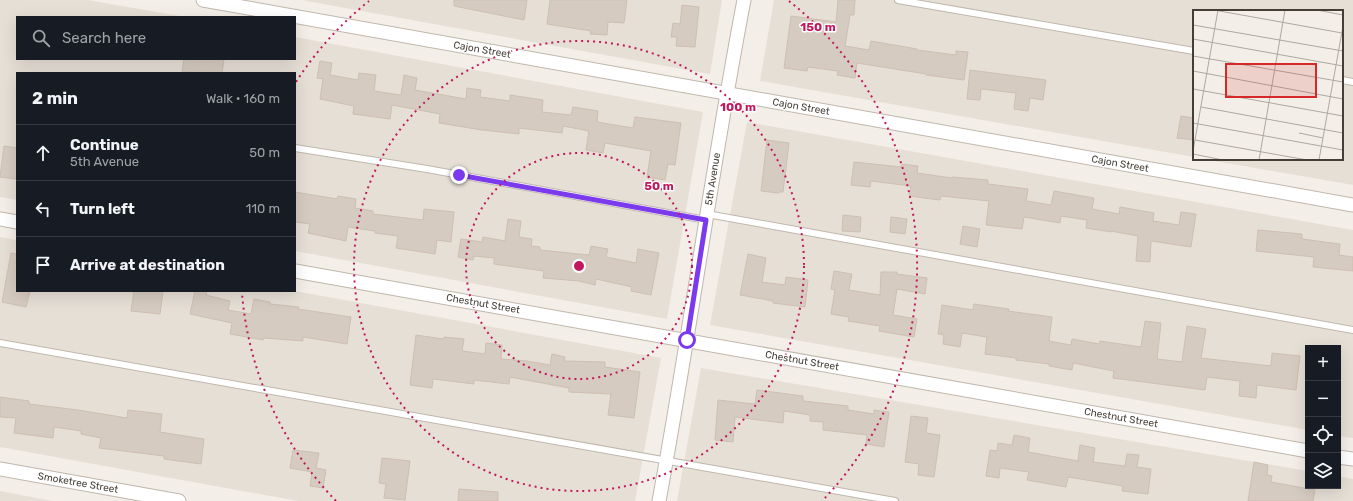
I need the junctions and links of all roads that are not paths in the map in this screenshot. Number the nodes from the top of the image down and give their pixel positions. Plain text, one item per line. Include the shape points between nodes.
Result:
1 (203, 0) edge
2 (744, 0) edge
3 (898, 0) edge
4 (292, 16) edge
5 (296, 17) edge
6 (1193, 51) edge
7 (1343, 80) edge
8 (1353, 82) edge
9 (726, 94) junction
10 (296, 148) edge
11 (1353, 205) edge
12 (707, 217) junction
13 (0, 219) edge
14 (16, 222) edge
15 (296, 271) edge
16 (1353, 330) edge
17 (687, 340) junction
18 (0, 343) edge
19 (1305, 450) edge
20 (1341, 457) edge
21 (1353, 459) edge
22 (667, 460) junction
23 (0, 469) edge
24 (179, 501) edge
25 (659, 501) edge
26 (895, 501) edge

1 - 4 street, Cajon Street
2 - 9 street, 5th Avenue
3 - 6 lane
5 - 9 street, Cajon Street
7 - 8 lane
9 - 11 street, Cajon Street
9 - 12 street, 5th Avenue
10 - 12 lane
12 - 16 lane
12 - 17 street, 5th Avenue
13 - 14 street
15 - 17 street, Chestnut Street
17 - 19 street, Chestnut Street
17 - 22 street, 5th Avenue
18 - 22 lane
20 - 21 street
22 - 25 street, 5th Avenue
22 - 26 lane
23 - 24 street, Smoketree Street

